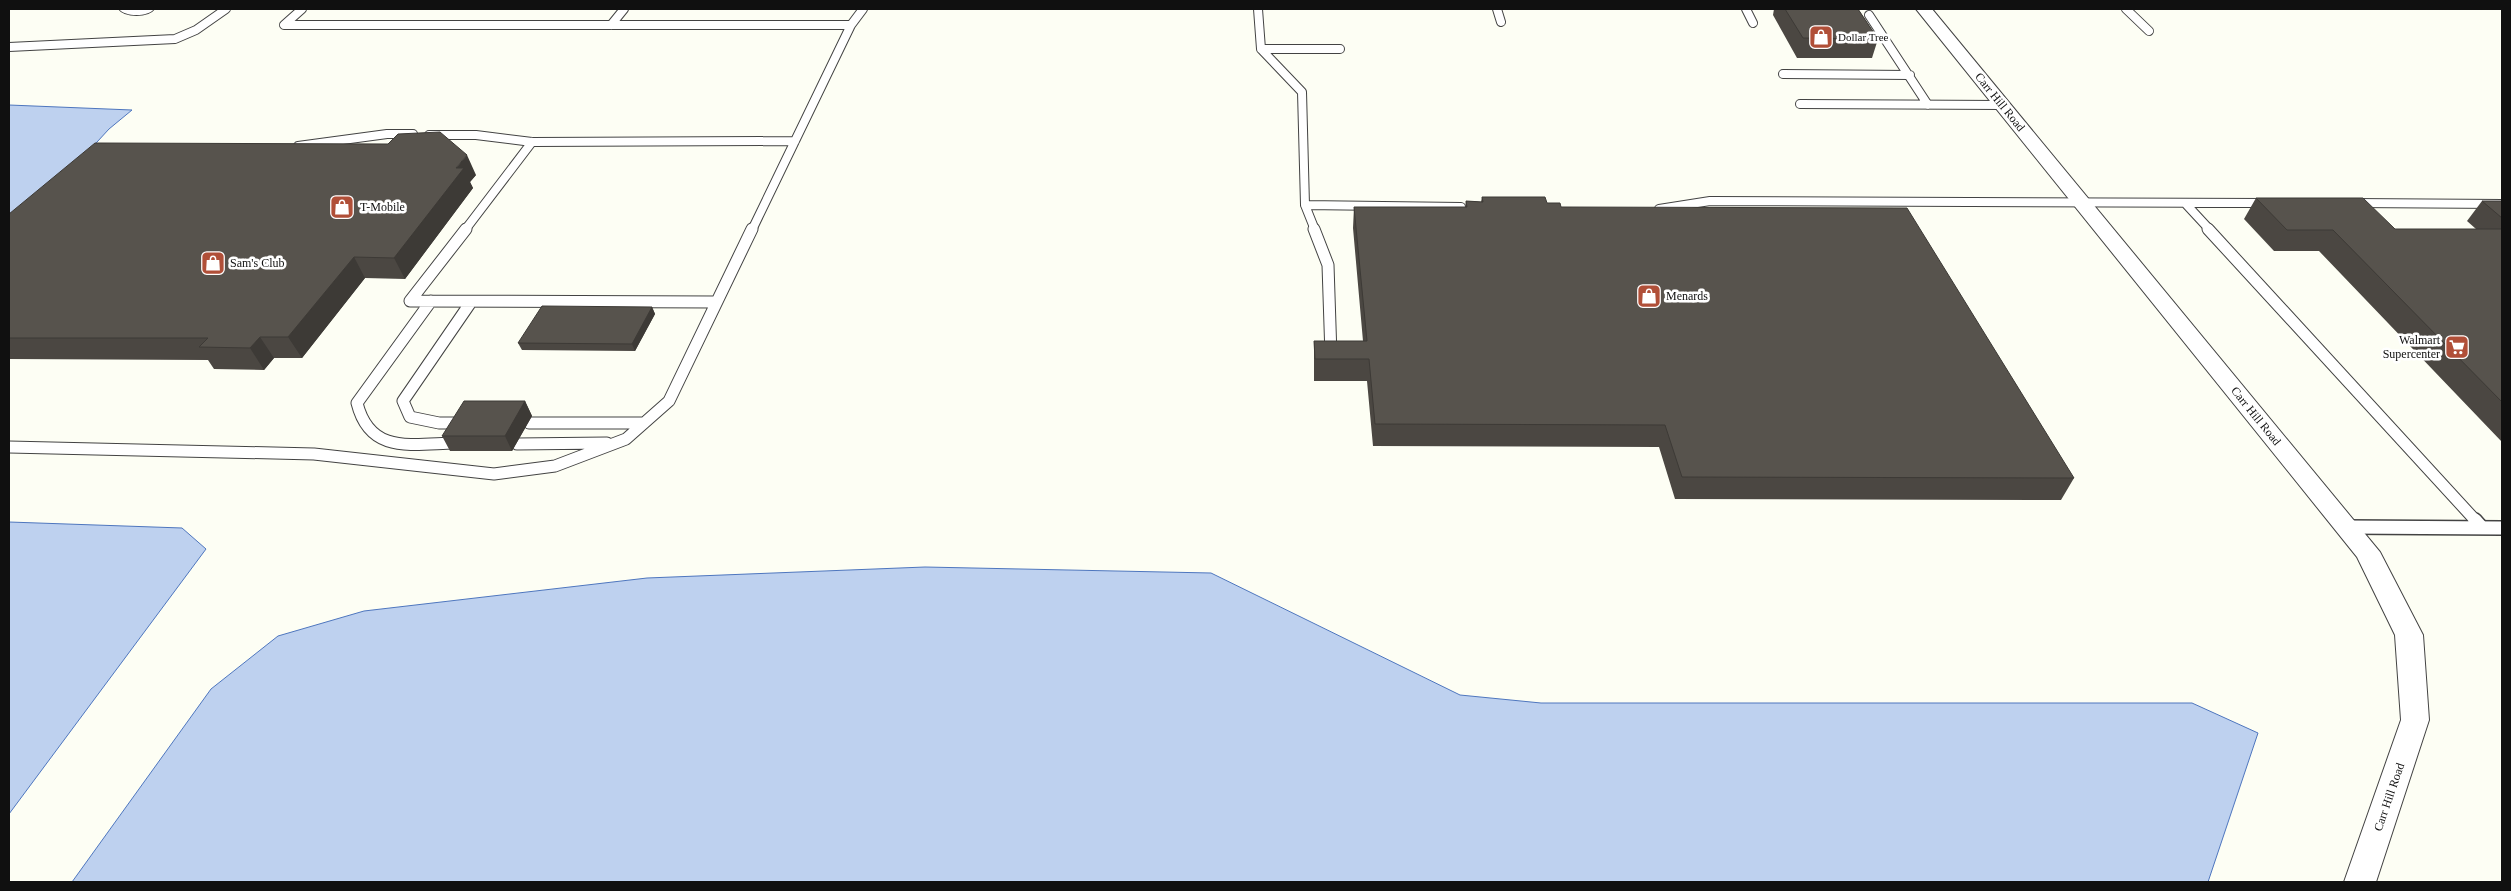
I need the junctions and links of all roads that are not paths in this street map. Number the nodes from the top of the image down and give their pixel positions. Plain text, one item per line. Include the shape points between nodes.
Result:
1 (127, 9) edge
2 (146, 9) edge
3 (226, 9) edge
4 (302, 9) edge
5 (624, 9) edge
6 (863, 9) edge
7 (1258, 9) edge
8 (1497, 9) edge
9 (1746, 9) edge
10 (1924, 9) edge
11 (2126, 9) edge
12 (1869, 15) dead end
13 (1501, 22) dead end
14 (1753, 24) dead end
15 (611, 25) junction
16 (851, 25) junction
17 (2149, 31) dead end
18 (9, 47) edge
19 (1261, 49) junction
20 (1340, 49) dead end
21 (1783, 74) dead end
22 (1910, 75) junction
23 (1800, 104) dead end
24 (1928, 105) junction
25 (2002, 105) junction
26 (795, 141) junction
27 (532, 142) junction
28 (286, 148) edge
29 (2081, 202) junction
30 (2184, 203) junction
31 (2275, 203) edge
32 (2348, 203) edge
33 (2502, 204) edge
34 (1305, 205) junction
35 (1472, 207) edge
36 (1646, 209) edge
37 (431, 302) junction
38 (471, 302) junction
39 (716, 302) junction
40 (1331, 356) edge
41 (468, 423) edge
42 (529, 423) dead end
43 (644, 423) junction
44 (455, 443) edge
45 (614, 443) junction
46 (517, 444) dead end
47 (9, 447) edge
48 (2346, 527) junction
49 (2482, 528) junction
50 (2502, 528) edge
51 (2360, 882) edge

1 - 2 street
3 - 18 lane via 196,30 175,39
4 - 15 lane via 284,25
5 - 15 lane
6 - 16 lane
7 - 19 lane
8 - 13 lane
9 - 14 lane
10 - 25 street, Carr Hill Road
11 - 17 lane
12 - 22 lane
15 - 16 lane
16 - 26 lane
19 - 20 lane
19 - 34 lane via 1302,92
21 - 22 lane
22 - 24 lane
23 - 24 lane
24 - 25 lane
25 - 29 street, Carr Hill Road
26 - 27 lane
26 - 39 lane
27 - 28 lane via 476,135 387,134
27 - 37 lane via 410,302
29 - 30 lane
29 - 36 lane via 1710,201
29 - 48 street, Carr Hill Road
30 - 31 lane
30 - 49 lane
32 - 33 lane
34 - 35 lane
34 - 40 lane via 1328,265
37 - 38 lane
37 - 44 lane via 357,403 359,418 370,434 391,443
38 - 39 lane
38 - 41 lane via 403,401 410,417 439,423
39 - 43 lane via 669,401
42 - 43 lane
43 - 45 lane via 626,439
45 - 46 lane
45 - 47 lane via 555,466 494,474 314,454
48 - 49 lane
48 - 51 street, Carr Hill Road via 2367,552 2409,635 2415,720
49 - 50 lane

